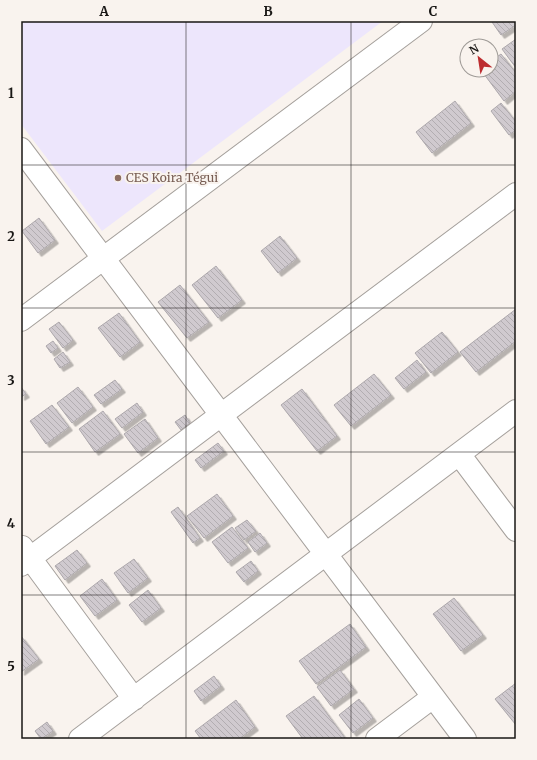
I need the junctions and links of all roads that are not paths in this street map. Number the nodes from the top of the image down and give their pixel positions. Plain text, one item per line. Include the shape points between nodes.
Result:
1 (422, 21) edge
2 (21, 149) edge
3 (516, 194) edge
4 (103, 258) junction
5 (21, 320) edge
6 (516, 411) edge
7 (221, 415) junction
8 (459, 454) junction
9 (516, 530) edge
10 (326, 554) junction
11 (24, 556) edge
12 (433, 697) junction
13 (134, 698) junction
14 (80, 739) edge
15 (377, 739) edge
16 (465, 739) edge

1 - 4 street
2 - 4 street
3 - 7 street
4 - 5 street
4 - 7 street
6 - 8 street
7 - 10 street
7 - 11 street
8 - 9 street
8 - 10 street
10 - 12 street
10 - 13 street
11 - 13 street
12 - 15 street
12 - 16 street
13 - 14 street

